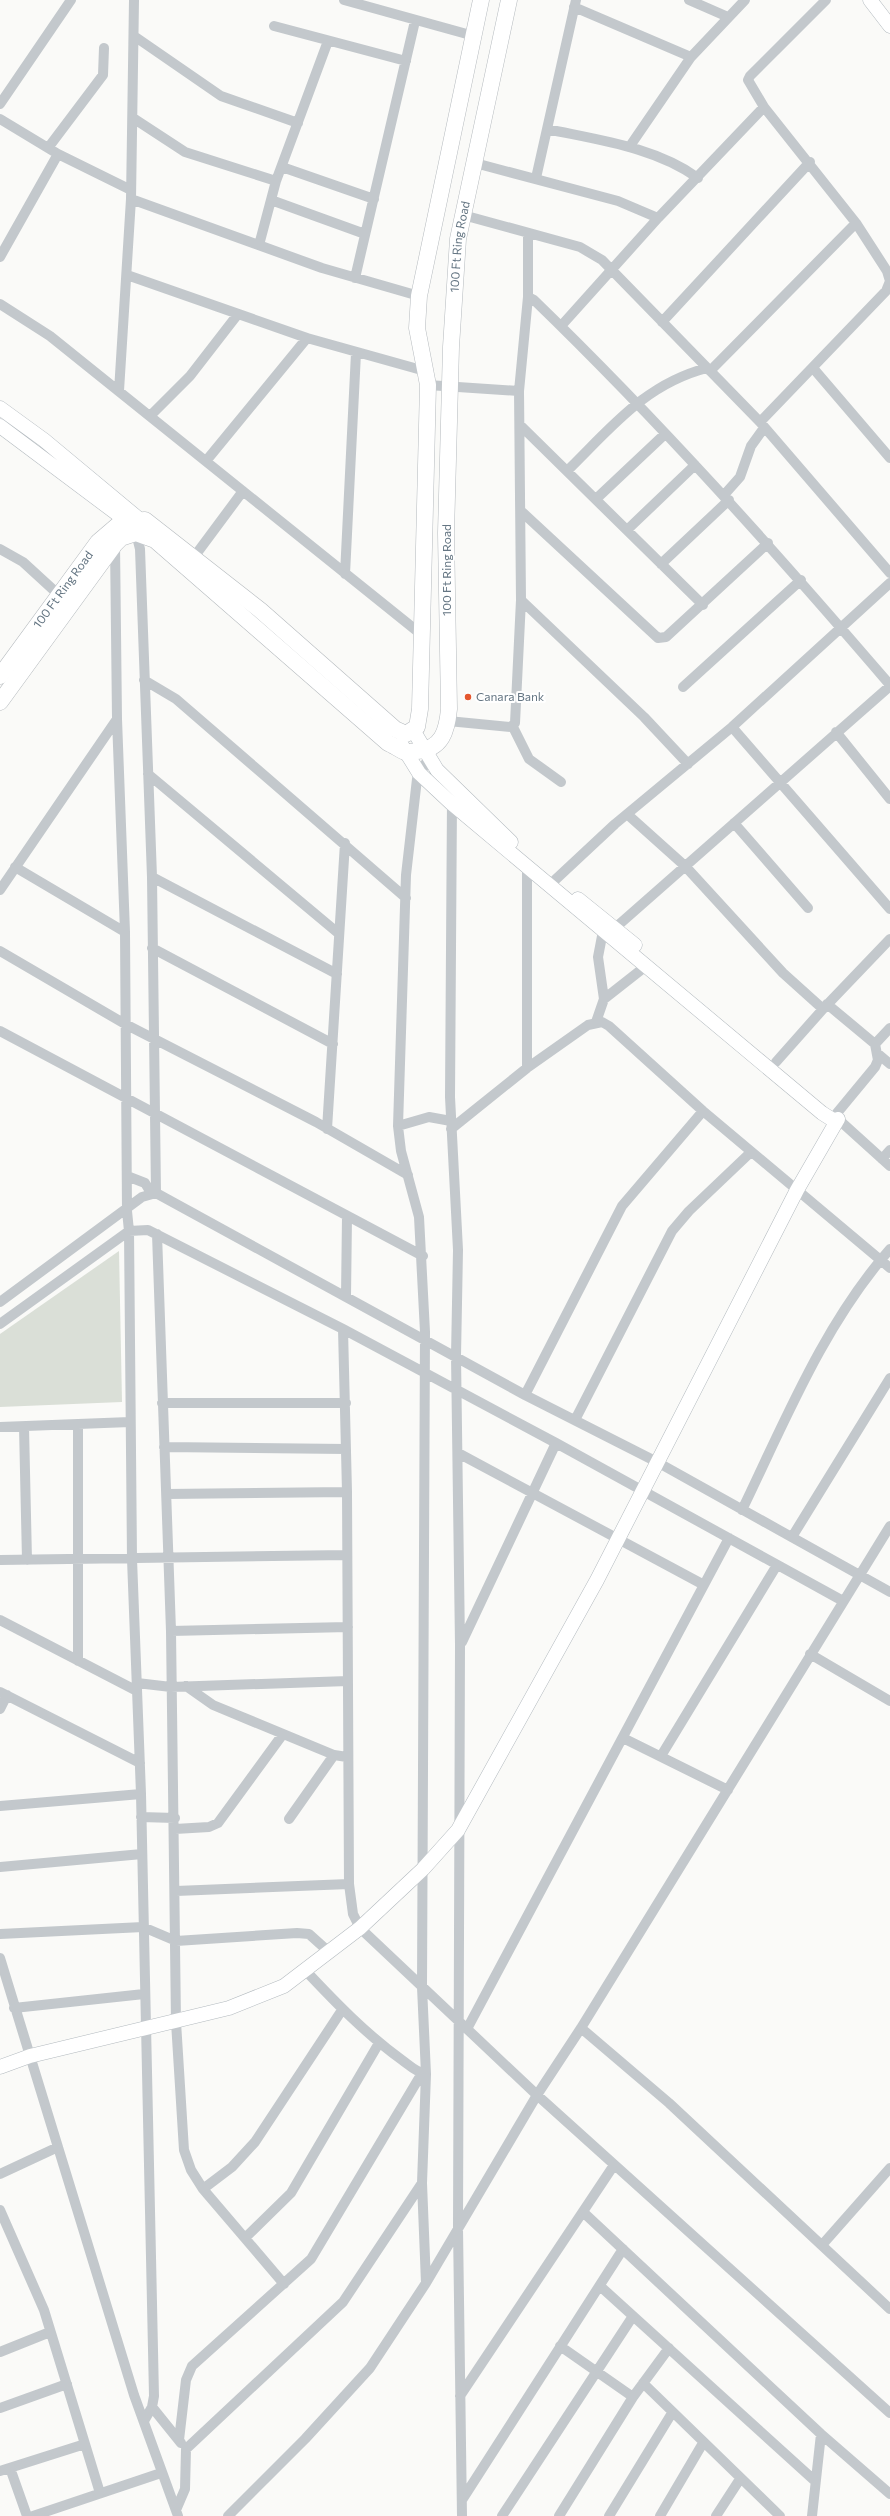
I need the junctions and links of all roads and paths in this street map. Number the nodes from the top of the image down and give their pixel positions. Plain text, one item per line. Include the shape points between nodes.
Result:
1 (71, 0) edge
2 (134, 0) edge
3 (344, 0) edge
4 (481, 0) edge
5 (510, 0) edge
6 (689, 0) edge
7 (745, 0) edge
8 (826, 0) edge
9 (870, 0) edge
10 (575, 3) edge
11 (728, 18) junction
12 (415, 21) junction
13 (274, 26) dead end
14 (890, 26) edge
15 (134, 36) junction
16 (474, 36) junction
17 (328, 41) junction
18 (104, 48) dead end
19 (691, 57) junction
20 (406, 61) junction
21 (0, 104) edge
22 (764, 107) junction
23 (133, 118) junction
24 (0, 119) edge
25 (298, 123) junction
26 (547, 129) junction
27 (630, 146) junction
28 (48, 148) junction
29 (58, 154) junction
30 (810, 162) junction
31 (474, 163) junction
32 (282, 167) junction
33 (536, 178) junction
34 (698, 178) junction
35 (276, 181) junction
36 (131, 194) junction
37 (374, 199) junction
38 (271, 200) junction
39 (463, 215) junction
40 (658, 218) junction
41 (856, 223) junction
42 (528, 233) junction
43 (365, 234) junction
44 (259, 245) junction
45 (0, 257) edge
46 (611, 269) junction
47 (127, 275) junction
48 (355, 278) junction
49 (419, 296) junction
50 (528, 297) junction
51 (0, 304) edge
52 (238, 314) junction
53 (662, 322) junction
54 (561, 326) junction
55 (307, 338) junction
56 (356, 353) junction
57 (813, 368) junction
58 (708, 370) junction
59 (426, 378) junction
60 (451, 387) junction
61 (119, 391) junction
62 (519, 391) junction
63 (635, 404) junction
64 (0, 408) edge
65 (150, 416) junction
66 (520, 425) junction
67 (762, 425) junction
68 (2, 430) edge
69 (665, 434) junction
70 (890, 458) edge
71 (206, 461) junction
72 (694, 465) junction
73 (567, 471) junction
74 (243, 491) junction
75 (726, 498) junction
76 (596, 499) junction
77 (522, 512) junction
78 (627, 530) junction
79 (131, 532) junction
80 (768, 544) junction
81 (0, 549) edge
82 (194, 557) junction
83 (662, 564) junction
84 (890, 573) edge
85 (345, 574) junction
86 (801, 580) junction
87 (890, 583) edge
88 (59, 595) junction
89 (522, 600) junction
90 (703, 605) junction
91 (842, 629) junction
92 (422, 635) junction
93 (0, 676) edge
94 (144, 680) junction
95 (890, 686) edge
96 (682, 687) dead end
97 (0, 702) edge
98 (117, 719) junction
99 (448, 721) junction
100 (513, 727) junction
101 (732, 727) junction
102 (395, 729) junction
103 (413, 730) junction
104 (836, 732) junction
105 (405, 752) junction
106 (426, 755) junction
107 (688, 764) junction
108 (418, 773) junction
109 (148, 774) junction
110 (560, 782) dead end
111 (780, 782) junction
112 (454, 788) junction
113 (889, 794) edge
114 (451, 803) junction
115 (626, 814) junction
116 (734, 823) junction
117 (344, 843) junction
118 (527, 866) junction
119 (685, 866) junction
120 (15, 867) junction
121 (152, 877) junction
122 (555, 880) junction
123 (0, 890) edge
124 (406, 898) junction
125 (808, 908) dead end
126 (890, 909) edge
127 (609, 930) junction
128 (125, 932) junction
129 (338, 933) junction
130 (890, 940) edge
131 (152, 948) junction
132 (0, 951) edge
133 (646, 966) junction
134 (337, 974) junction
135 (604, 999) junction
136 (825, 1007) junction
137 (596, 1022) junction
138 (125, 1024) junction
139 (890, 1028) edge
140 (0, 1031) edge
141 (153, 1038) junction
142 (333, 1044) junction
143 (876, 1049) junction
144 (776, 1062) junction
145 (890, 1064) edge
146 (527, 1068) junction
147 (127, 1097) junction
148 (703, 1111) junction
149 (156, 1114) junction
150 (838, 1116) junction
151 (451, 1125) junction
152 (398, 1126) junction
153 (327, 1129) junction
154 (890, 1150) edge
155 (751, 1152) junction
156 (886, 1162) edge
157 (408, 1175) junction
158 (127, 1176) junction
159 (797, 1190) junction
160 (154, 1193) junction
161 (126, 1211) junction
162 (347, 1216) junction
163 (129, 1231) junction
164 (157, 1234) junction
165 (890, 1249) edge
166 (423, 1256) junction
167 (880, 1260) junction
168 (890, 1268) edge
169 (346, 1297) junction
170 (0, 1302) edge
171 (0, 1324) edge
172 (343, 1330) junction
173 (425, 1340) junction
174 (456, 1356) junction
175 (425, 1373) junction
176 (890, 1378) edge
177 (457, 1390) junction
178 (525, 1395) junction
179 (346, 1403) junction
180 (162, 1404) junction
181 (575, 1420) junction
182 (130, 1422) junction
183 (78, 1424) junction
184 (0, 1427) edge
185 (24, 1427) junction
186 (556, 1443) junction
187 (164, 1447) junction
188 (346, 1449) junction
189 (458, 1453) junction
190 (657, 1462) junction
191 (643, 1490) junction
192 (347, 1492) junction
193 (534, 1493) junction
194 (167, 1494) junction
195 (742, 1510) junction
196 (890, 1526) edge
197 (792, 1537) junction
198 (729, 1538) junction
199 (617, 1539) junction
200 (347, 1555) junction
201 (168, 1558) junction
202 (132, 1559) junction
203 (0, 1560) edge
204 (27, 1560) junction
205 (80, 1560) junction
206 (777, 1565) junction
207 (859, 1575) junction
208 (704, 1585) junction
209 (890, 1592) edge
210 (843, 1601) junction
211 (0, 1620) edge
212 (348, 1627) junction
213 (171, 1631) junction
214 (460, 1645) junction
215 (810, 1654) junction
216 (78, 1661) junction
217 (348, 1681) junction
218 (186, 1686) junction
219 (137, 1687) junction
220 (171, 1687) junction
221 (4, 1694) edge
222 (890, 1701) edge
223 (0, 1709) edge
224 (283, 1734) junction
225 (623, 1738) junction
226 (334, 1756) junction
227 (661, 1756) junction
228 (347, 1757) junction
229 (140, 1762) junction
230 (728, 1790) junction
231 (141, 1794) junction
232 (0, 1806) edge
233 (141, 1817) junction
234 (175, 1818) junction
235 (289, 1819) dead end
236 (175, 1829) junction
237 (458, 1830) junction
238 (142, 1854) junction
239 (0, 1867) edge
240 (423, 1869) junction
241 (349, 1884) junction
242 (176, 1891) junction
243 (143, 1927) junction
244 (360, 1928) junction
245 (0, 1934) edge
246 (176, 1941) junction
247 (329, 1952) junction
248 (0, 1960) edge
249 (305, 1970) junction
250 (422, 1987) junction
251 (144, 1994) junction
252 (14, 2008) junction
253 (342, 2010) junction
254 (176, 2022) junction
255 (460, 2022) junction
256 (144, 2028) junction
257 (581, 2028) junction
258 (467, 2029) junction
259 (378, 2043) junction
260 (30, 2056) junction
261 (0, 2067) edge
262 (424, 2074) junction
263 (537, 2095) junction
264 (58, 2147) junction
265 (614, 2165) junction
266 (890, 2168) edge
267 (0, 2174) edge
268 (422, 2183) junction
269 (203, 2189) junction
270 (0, 2210) edge
271 (583, 2212) junction
272 (458, 2228) junction
273 (245, 2238) junction
274 (822, 2245) junction
275 (624, 2250) junction
276 (426, 2283) junction
277 (284, 2284) junction
278 (600, 2286) junction
279 (890, 2309) edge
280 (633, 2316) junction
281 (50, 2332) junction
282 (560, 2346) junction
283 (669, 2348) junction
284 (0, 2352) edge
285 (597, 2372) junction
286 (67, 2384) junction
287 (642, 2384) junction
288 (460, 2396) junction
289 (633, 2397) junction
290 (152, 2407) junction
291 (0, 2408) edge
292 (672, 2413) junction
293 (890, 2413) edge
294 (144, 2421) junction
295 (821, 2434) junction
296 (179, 2440) junction
297 (703, 2443) junction
298 (85, 2444) junction
299 (186, 2449) junction
300 (10, 2468) junction
301 (0, 2471) edge
302 (161, 2473) junction
303 (740, 2479) junction
304 (815, 2481) junction
305 (100, 2493) junction
306 (890, 2494) edge
307 (462, 2500) junction
308 (177, 2513) edge
309 (27, 2516) edge
310 (33, 2516) edge
311 (228, 2516) edge
312 (462, 2516) edge
313 (502, 2516) edge
314 (559, 2516) edge
315 (609, 2516) edge
316 (660, 2516) edge
317 (716, 2516) edge
318 (780, 2516) edge
319 (812, 2516) edge

1 - 21 street
2 - 15 street
3 - 12 street
4 - 16 main road, 100 Ft Ring Road
5 - 31 main road, 100 Ft Ring Road
6 - 11 street
7 - 11 street
8 - 22 street via 750,76 750,86
9 - 14 main road
10 - 19 street
10 - 26 street
11 - 19 street
12 - 16 street
12 - 20 street
13 - 17 street
15 - 23 street
15 - 25 street via 221,96
16 - 49 main road, 100 Ft Ring Road
17 - 20 street
17 - 25 street
18 - 28 street via 103,75
19 - 27 street
20 - 37 street
22 - 30 street
22 - 34 street
23 - 35 street via 185,152
23 - 36 street
24 - 28 street
25 - 32 street
26 - 27 street
26 - 33 street
27 - 34 street via 680,166
28 - 29 street
29 - 36 street
29 - 45 street
30 - 41 street
30 - 53 street
31 - 33 street
31 - 39 main road, 100 Ft Ring Road
32 - 35 street
32 - 37 street
33 - 40 street via 618,201
34 - 40 street
35 - 38 street
36 - 44 street
36 - 47 street
37 - 43 street
38 - 43 street
38 - 44 street
39 - 42 street
39 - 60 main road, 100 Ft Ring Road via 458,239 455,281
40 - 46 street
41 - 57 street via 887,271 889,286
41 - 58 street
42 - 46 street via 580,247 593,253
42 - 50 street
43 - 48 street
44 - 48 street
46 - 53 street
46 - 54 street
47 - 52 street
47 - 61 street
48 - 49 street
49 - 59 main road, 100 Ft Ring Road via 417,328
50 - 54 street
50 - 62 street
51 - 61 street via 50,336
52 - 55 street
52 - 65 street via 190,376
53 - 58 street
54 - 63 street
55 - 56 street
55 - 71 street
56 - 59 street
56 - 85 street
57 - 67 street
57 - 70 street
58 - 63 street via 670,381
58 - 67 street
59 - 60 street
59 - 92 main road, 100 Ft Ring Road
60 - 62 street
60 - 99 main road, 100 Ft Ring Road via 446,533
61 - 65 street
62 - 66 street
63 - 69 street
63 - 73 street
64 - 79 main road via 44,440
65 - 71 street
66 - 73 street
66 - 77 street
67 - 75 street via 740,477
67 - 84 street
68 - 79 main road
69 - 72 street
69 - 76 street
71 - 74 street
72 - 75 street
72 - 78 street
73 - 76 street
74 - 82 street
74 - 85 street
75 - 80 street
75 - 83 street
76 - 78 street
77 - 89 street
77 - 90 street via 655,637 666,637
78 - 83 street
79 - 82 main road via 151,524
79 - 88 main road, 100 Ft Ring Road via 114,527 98,542
79 - 94 street via 140,549
79 - 97 main road, 100 Ft Ring Road
79 - 98 street
79 - 105 main road via 250,621 388,743
80 - 86 street
80 - 90 street
81 - 88 street via 23,562
82 - 102 main road via 260,610
83 - 90 street
85 - 92 street
86 - 91 street
86 - 96 street
87 - 91 street
88 - 93 main road, 100 Ft Ring Road
89 - 100 street
89 - 107 street via 644,717
91 - 95 street
91 - 101 street
92 - 103 main road, 100 Ft Ring Road via 420,709
94 - 109 street
94 - 117 street via 176,699
95 - 104 street
98 - 120 street
98 - 128 street
99 - 100 street
99 - 106 main road, 100 Ft Ring Road via 441,741
100 - 110 street via 529,759
101 - 107 street
101 - 111 street
102 - 103 main road via 406,734
102 - 105 main road
103 - 106 main road
104 - 111 street
104 - 113 street
105 - 106 main road, 100 Ft Ring Road
105 - 108 main road
106 - 108 street
106 - 112 main road
107 - 115 street
108 - 114 main road
108 - 124 street
109 - 121 street
109 - 129 street
111 - 116 street
111 - 126 street
112 - 114 street
112 - 122 main road
114 - 118 main road
114 - 151 street
115 - 119 street
115 - 122 street
116 - 119 street
116 - 125 street
117 - 124 street
117 - 129 street
118 - 127 main road
118 - 146 street
119 - 127 street
119 - 136 street via 783,973
120 - 123 street
120 - 128 street
121 - 131 street
121 - 134 street
122 - 127 main road
124 - 152 street
127 - 133 main road
127 - 135 street via 598,957
127 - 144 main road
128 - 138 street
129 - 134 street
130 - 136 street
131 - 141 street
131 - 142 street
132 - 138 street
133 - 135 street
133 - 150 main road via 822,1113 833,1120
134 - 142 street
135 - 137 street
136 - 143 street
136 - 144 street
137 - 146 street via 588,1024
137 - 148 street via 609,1026
138 - 141 street
138 - 147 street
139 - 143 street
140 - 147 street
141 - 149 street
141 - 153 street
142 - 153 street
143 - 145 street
143 - 150 street via 875,1067
144 - 150 main road
146 - 151 street
147 - 149 street
147 - 158 street
148 - 155 street
148 - 178 street via 622,1206
149 - 160 street
149 - 162 street
150 - 156 street
150 - 159 main road
151 - 152 street via 429,1117
151 - 174 street via 458,1250
152 - 157 street via 401,1151
153 - 157 street
154 - 156 street
155 - 159 street
155 - 181 street via 689,1211 672,1231
157 - 166 street via 419,1217
158 - 160 street via 145,1183
158 - 161 street
159 - 167 street
159 - 190 main road
160 - 161 street
160 - 169 street
161 - 163 street
161 - 170 street
162 - 166 street
162 - 169 street
163 - 164 street via 143,1229
163 - 171 street
163 - 182 street
164 - 172 street
164 - 180 street
165 - 167 street
166 - 173 street
167 - 168 street
167 - 195 street via 812,1364
169 - 173 street
172 - 175 street
172 - 179 street
173 - 174 street
173 - 175 street
174 - 177 street
174 - 178 street
175 - 177 street
175 - 240 street
176 - 197 street
177 - 186 street
177 - 189 street
178 - 181 street
179 - 180 street
179 - 188 street
180 - 187 street
181 - 190 street
182 - 183 street
182 - 202 street
183 - 185 street
183 - 205 street
184 - 185 street
185 - 204 street
186 - 191 street
186 - 193 street
187 - 188 street
187 - 194 street
188 - 192 street
189 - 193 street
189 - 214 street
190 - 191 main road
190 - 195 street
191 - 198 street
191 - 199 main road
192 - 194 street
192 - 200 street
193 - 199 street
193 - 214 street
194 - 201 street
195 - 197 street
196 - 207 street
197 - 207 street
198 - 206 street
198 - 208 street
199 - 208 street
199 - 237 main road
200 - 201 street
200 - 212 street
201 - 202 street
201 - 213 street
202 - 205 street
202 - 219 street
203 - 204 street
204 - 205 street
205 - 216 street
206 - 210 street
206 - 227 street
207 - 209 street
207 - 210 street
208 - 225 street
210 - 215 street
211 - 216 street
212 - 213 street
212 - 217 street
213 - 220 street
214 - 237 street
215 - 222 street
215 - 230 street
216 - 219 street
217 - 218 street
217 - 228 street
218 - 220 street
218 - 224 street via 206,1702
219 - 220 street
219 - 229 street
220 - 234 street
221 - 223 street
221 - 229 street
224 - 226 street
224 - 236 street via 218,1823 209,1827
225 - 227 street
225 - 258 street
226 - 228 street
226 - 235 street
227 - 230 street
228 - 241 street
229 - 231 street
230 - 257 street
231 - 232 street
231 - 233 street
233 - 234 street
233 - 238 street
234 - 236 street
236 - 242 street
237 - 240 main road
237 - 255 street
238 - 239 street
238 - 243 street
240 - 244 main road
240 - 250 street
241 - 242 street
241 - 244 street via 353,1914
242 - 246 street
243 - 245 street
243 - 246 street
243 - 251 street
244 - 247 main road
244 - 250 street
246 - 247 street via 310,1934
246 - 254 street
247 - 249 main road
248 - 252 street
249 - 253 street
249 - 254 main road via 284,1986 229,2008
250 - 255 street
250 - 262 street
251 - 252 street
251 - 256 street
252 - 260 street
253 - 259 street
253 - 269 street via 255,2142 232,2167
254 - 256 main road
254 - 269 street via 184,2150 191,2170
255 - 258 street
255 - 272 street
256 - 260 main road
256 - 290 street via 154,2396
257 - 263 street
257 - 274 street via 669,2103
258 - 263 street
259 - 262 street
259 - 273 street via 291,2193
260 - 261 main road
260 - 264 street
262 - 268 street
262 - 277 street via 314,2254 308,2263
263 - 265 street
263 - 272 street
264 - 267 street
264 - 294 street
265 - 271 street
265 - 293 street
266 - 274 street
268 - 276 street
268 - 299 street via 343,2302
269 - 273 street
270 - 281 street via 44,2310
271 - 275 street
271 - 288 street
272 - 276 street
272 - 288 street
273 - 277 street
274 - 279 street
275 - 278 street
275 - 295 street
276 - 311 street via 370,2368
277 - 296 street via 192,2366 186,2380
278 - 280 street
278 - 282 street
280 - 283 street
280 - 285 street
281 - 284 street
281 - 286 street
282 - 285 street
282 - 307 street
283 - 287 street
283 - 304 street
285 - 289 street
285 - 313 street
286 - 291 street
286 - 298 street
287 - 289 street
287 - 292 street
288 - 307 street
289 - 314 street
290 - 294 street
290 - 296 street
292 - 297 street
292 - 315 street
294 - 302 street
295 - 304 street
295 - 306 street
296 - 299 street
297 - 303 street
297 - 316 street
298 - 300 street
298 - 305 street
299 - 308 street via 185,2489
300 - 301 street
300 - 309 street
302 - 305 street
302 - 308 street
303 - 317 street
303 - 318 street
304 - 319 street
305 - 310 street
307 - 312 street

